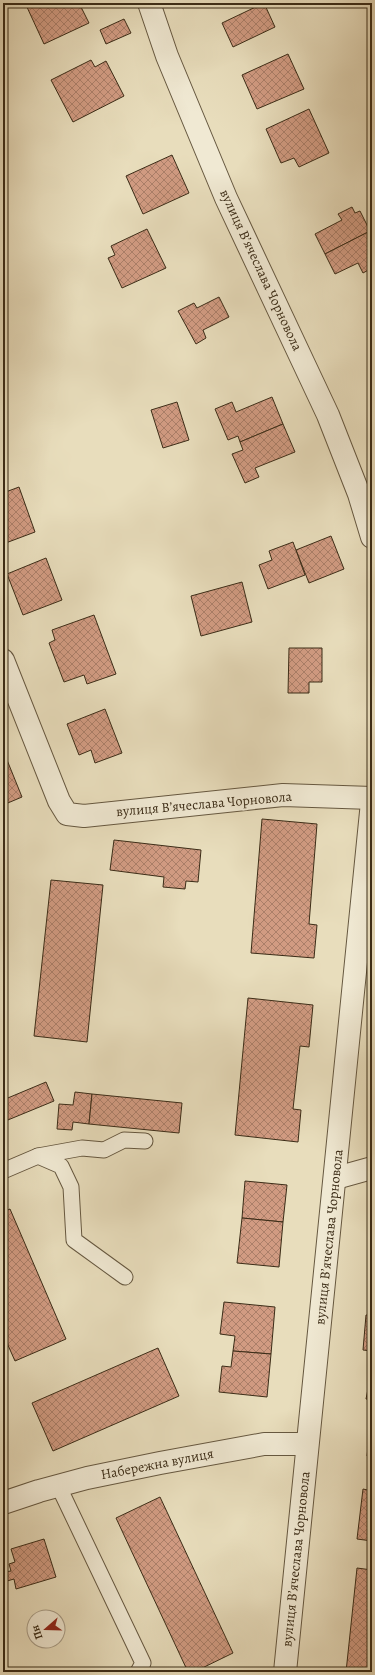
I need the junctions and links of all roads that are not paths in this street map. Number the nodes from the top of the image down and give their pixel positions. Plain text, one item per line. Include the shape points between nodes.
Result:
1 (149, 3) edge
2 (372, 537) edge
3 (3, 660) edge
4 (372, 798) edge
5 (372, 802) edge
6 (368, 883) edge
7 (145, 1141) dead end
8 (38, 1156) junction
9 (372, 1168) edge
10 (3, 1171) edge
11 (336, 1178) junction
12 (125, 1277) dead end
13 (307, 1444) junction
14 (58, 1485) junction
15 (5, 1496) edge
16 (138, 1672) edge
17 (285, 1672) edge

1 - 2 street, вулиця Вʼячеслава Чорновола via 167,56 226,198 328,415 359,494
3 - 4 street, вулиця Вʼячеслава Чорновола via 59,801 67,814 84,816 284,795
5 - 6 street, вулиця Вʼячеслава Чорновола
6 - 11 street, вулиця Вʼячеслава Чорновола
7 - 8 lane via 124,1140 104,1150 82,1148
8 - 10 lane
8 - 12 lane via 61,1166 71,1187 74,1240
9 - 11 street
11 - 13 street, вулиця Вʼячеслава Чорновола
13 - 14 street, Набережна вулиця via 264,1444
13 - 17 street, вулиця Вʼячеслава Чорновола
14 - 15 street, Набережна вулиця
14 - 16 lane via 143,1663

